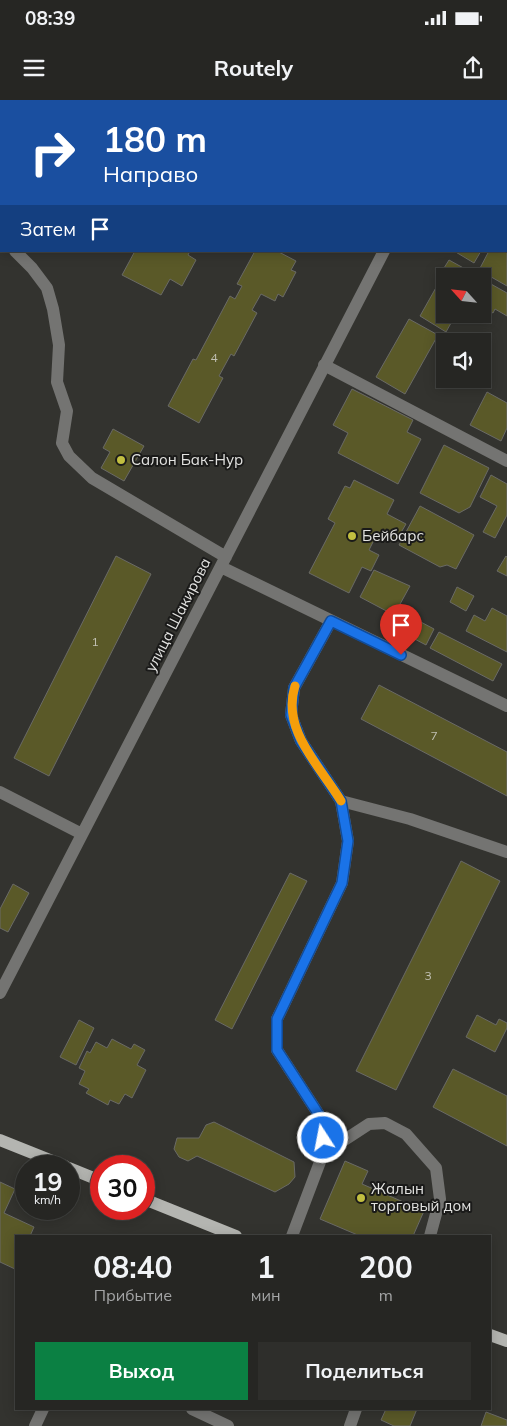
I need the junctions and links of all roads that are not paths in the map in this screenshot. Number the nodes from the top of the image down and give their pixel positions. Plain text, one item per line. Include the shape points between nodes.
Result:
1 (16, 252) edge
2 (383, 252) edge
3 (324, 365) junction
4 (507, 461) edge
5 (223, 562) junction
6 (331, 621) junction
7 (507, 706) edge
8 (0, 792) edge
9 (341, 801) junction
10 (82, 834) junction
11 (507, 852) edge
12 (0, 993) edge
13 (0, 1140) edge
14 (322, 1154) junction
15 (38, 1155) edge
16 (155, 1203) edge
17 (234, 1235) edge
18 (292, 1235) edge
19 (430, 1235) edge
20 (491, 1335) edge
21 (507, 1341) edge
22 (42, 1410) edge
23 (194, 1410) edge
24 (356, 1410) edge
25 (34, 1426) edge
26 (228, 1426) edge
27 (350, 1426) edge

1 - 5 street via 47,288 53,309 59,345 56,382 67,411 62,443 69,456 92,478
2 - 3 street, улица Шакирова
3 - 4 street
3 - 5 street, улица Шакирова
5 - 6 street
5 - 10 street, улица Шакирова
6 - 7 street
6 - 9 street via 294,688 291,715 301,741
8 - 10 street
9 - 11 street via 410,819
9 - 14 street via 348,841 342,883 277,1019 277,1050 323,1121
10 - 12 street, улица Шакирова
13 - 15 main road
14 - 18 street
14 - 19 street via 369,1124 385,1123 406,1134 436,1168 440,1199
16 - 17 main road
20 - 21 main road
22 - 25 street
23 - 26 street
24 - 27 street

